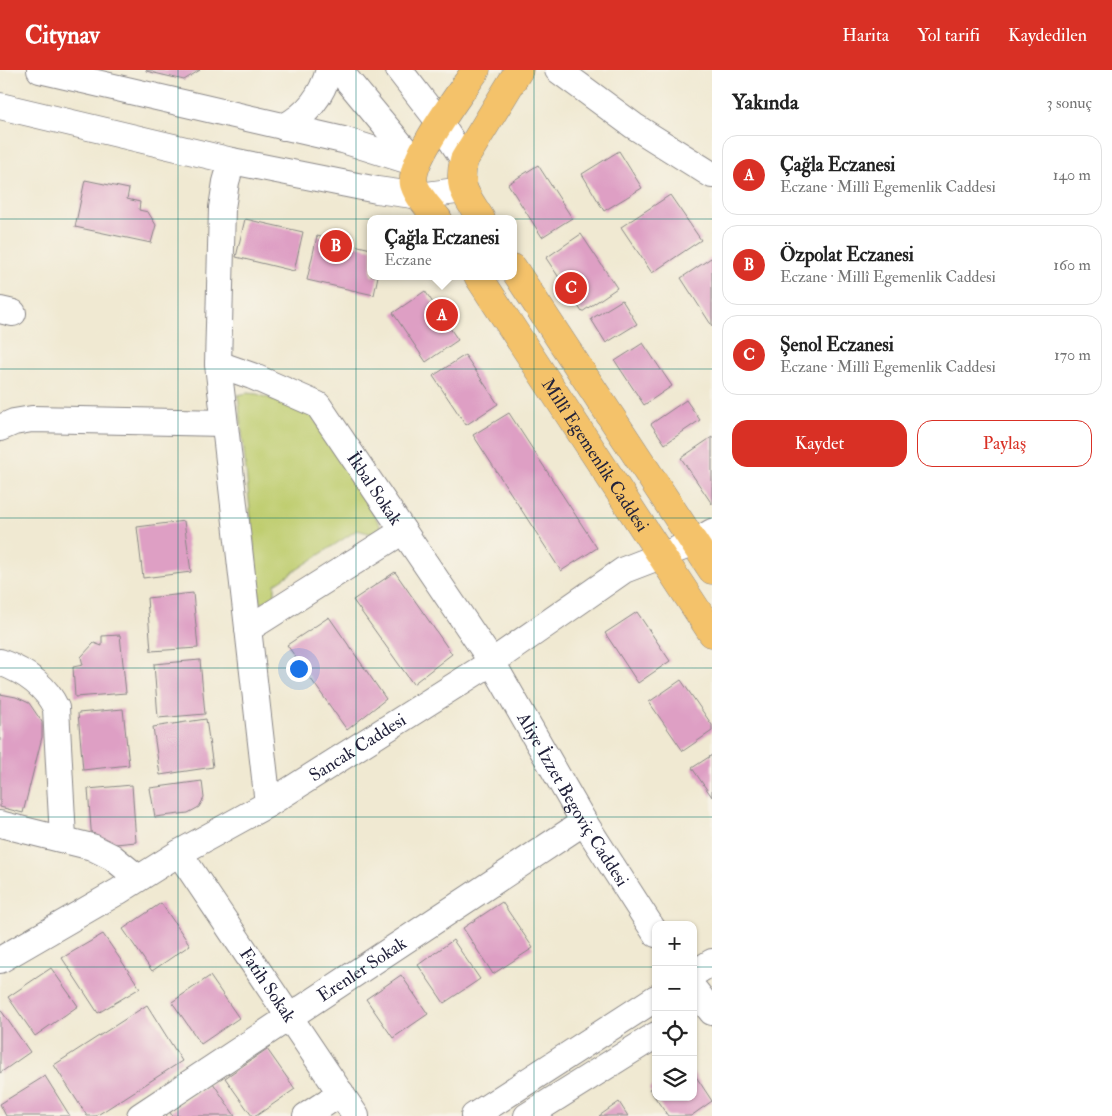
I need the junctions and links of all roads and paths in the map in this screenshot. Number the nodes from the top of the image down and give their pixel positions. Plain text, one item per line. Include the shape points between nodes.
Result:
1 (40, 70) edge
2 (329, 70) edge
3 (339, 70) edge
4 (399, 70) edge
5 (476, 70) edge
6 (519, 70) edge
7 (558, 70) edge
8 (0, 106) edge
9 (440, 123) junction
10 (284, 128) junction
11 (464, 160) junction
12 (232, 161) junction
13 (416, 163) junction
14 (712, 175) edge
15 (463, 190) junction
16 (420, 196) junction
17 (435, 215) edge
18 (479, 215) edge
19 (517, 274) edge
20 (481, 280) edge
21 (218, 364) junction
22 (224, 423) junction
23 (0, 428) edge
24 (403, 530) junction
25 (703, 538) edge
26 (662, 556) junction
27 (712, 570) edge
28 (248, 629) junction
29 (712, 633) edge
30 (0, 662) edge
31 (492, 662) junction
32 (268, 804) junction
33 (584, 822) junction
34 (0, 824) edge
35 (63, 838) junction
36 (179, 853) junction
37 (138, 878) junction
38 (652, 928) edge
39 (0, 960) edge
40 (712, 962) edge
41 (697, 971) edge
42 (652, 1001) edge
43 (290, 1015) junction
44 (652, 1038) edge
45 (341, 1093) junction
46 (140, 1116) edge
47 (306, 1116) edge
48 (356, 1116) edge
49 (474, 1116) edge
50 (527, 1116) edge

1 - 10 street
2 - 10 street via 315,102
3 - 13 street
4 - 9 street
5 - 9 main road
6 - 11 main road
7 - 14 street via 634,126
8 - 12 street
9 - 11 street
9 - 13 main road
10 - 13 street via 344,140
11 - 15 main road via 460,175
12 - 16 street
12 - 21 street via 222,208
13 - 16 main road via 414,182
15 - 16 street
15 - 18 main road
16 - 17 main road
19 - 25 main road, Millî Egemenlik Caddesi
20 - 26 main road, Millî Egemenlik Caddesi
21 - 22 street
21 - 24 street, İkbal Sokak via 318,405
22 - 23 street via 32,419
22 - 28 street
24 - 28 street
24 - 31 street, İkbal Sokak
25 - 26 street, Sancak Caddesi
25 - 27 main road, Millî Egemenlik Caddesi
26 - 29 main road, Millî Egemenlik Caddesi
26 - 31 street, Sancak Caddesi via 624,570
28 - 32 street
30 - 35 street via 38,682 50,694 56,708
31 - 32 street, Sancak Caddesi
31 - 33 street, Aliye İzzet Begoviç Caddesi
32 - 36 street, Sancak Caddesi
33 - 38 street, Aliye İzzet Begoviç Caddesi
33 - 43 street, Erenler Sokak
34 - 35 street
35 - 37 street via 92,846
36 - 37 street, Sancak Caddesi
36 - 43 street, Fatih Sokak
37 - 39 street, Sancak Caddesi
40 - 41 street
42 - 49 street
43 - 45 street, Fatih Sokak
43 - 46 street, Erenler Sokak
44 - 50 street
45 - 47 street
45 - 48 street, Fatih Sokak

